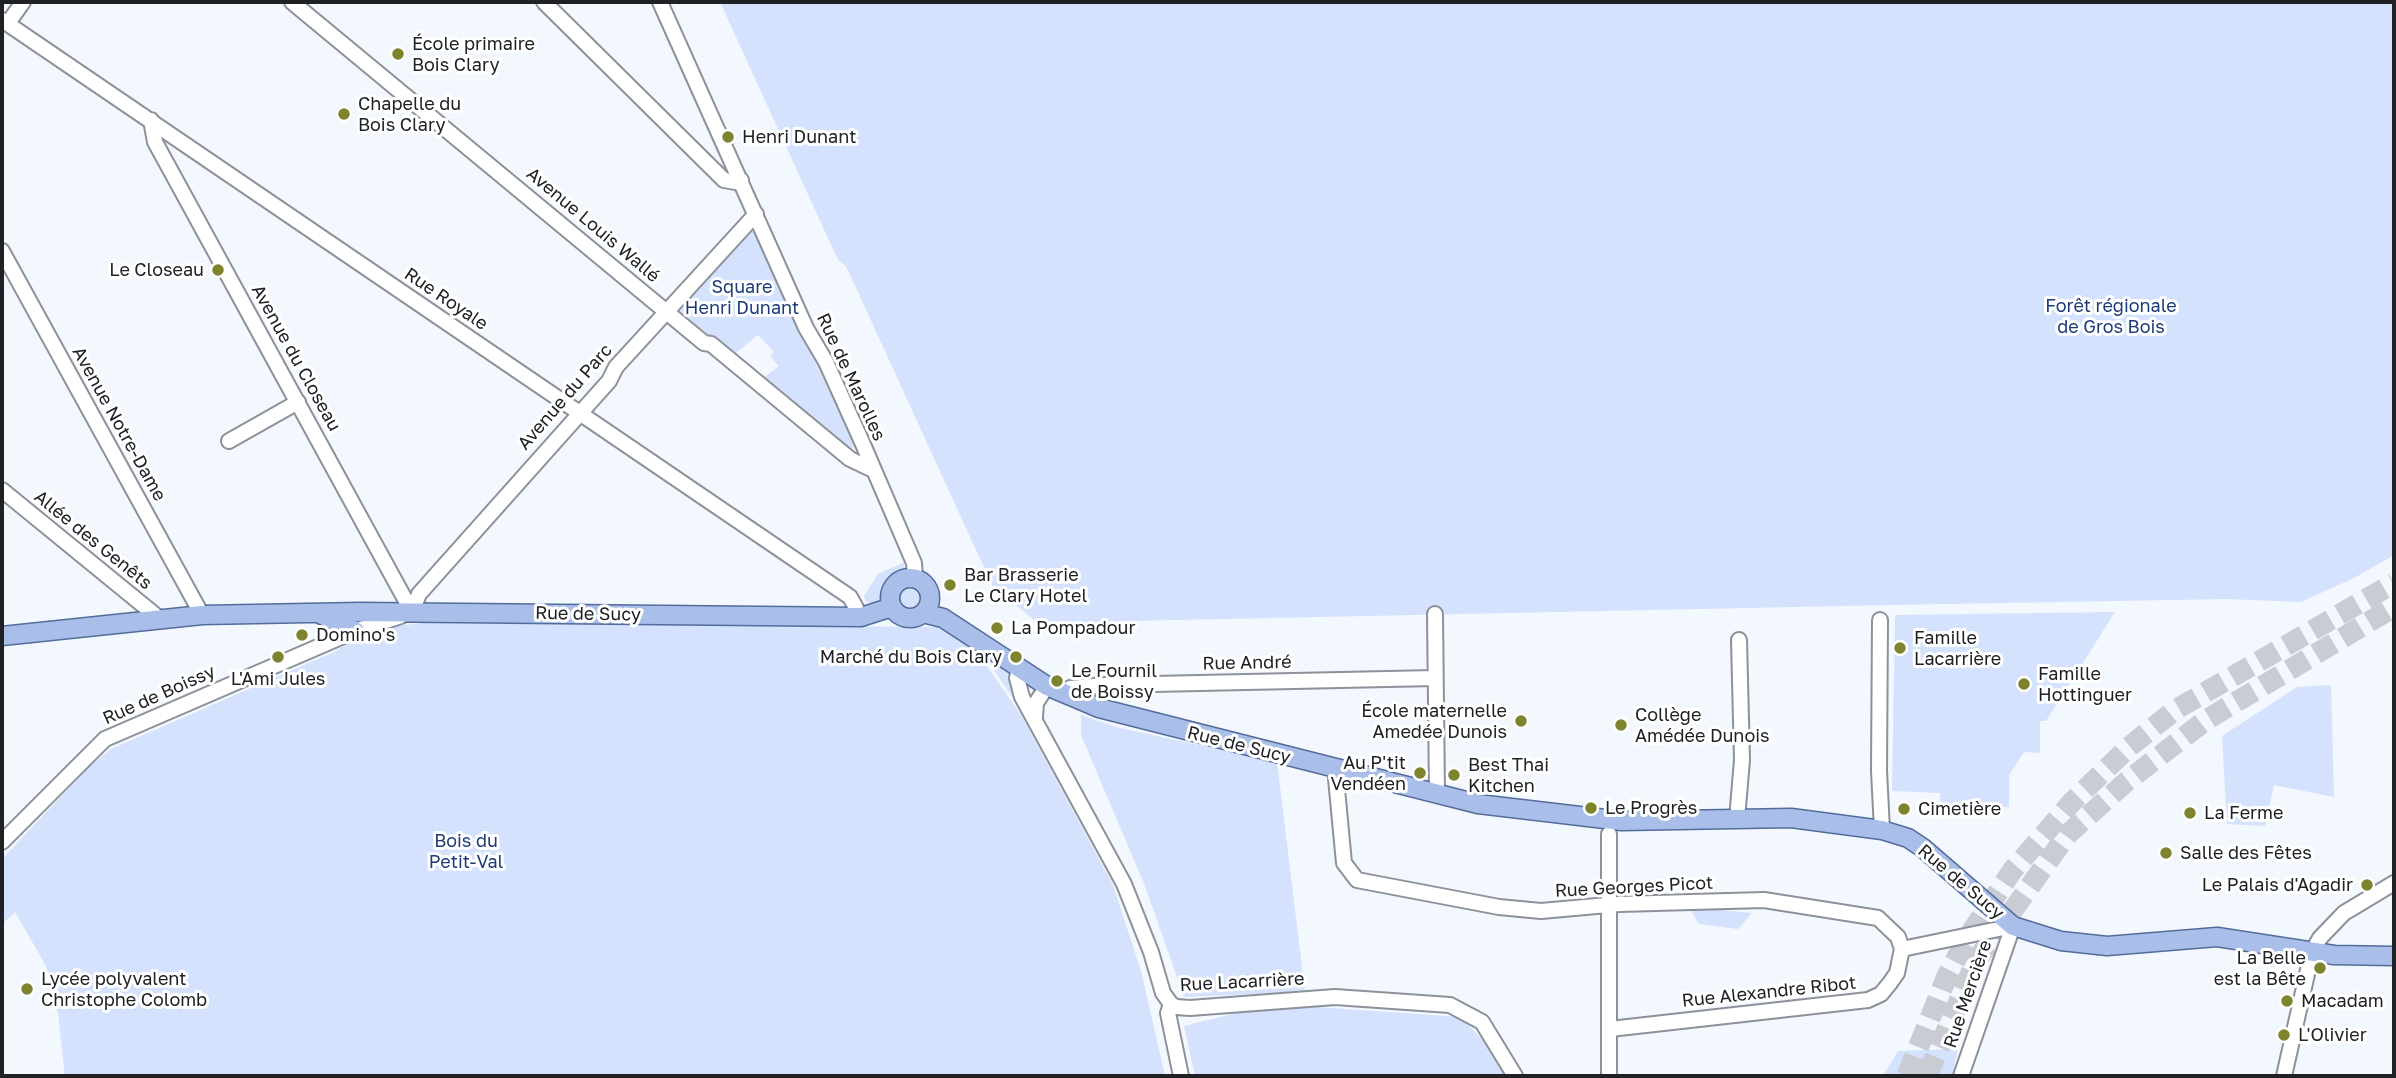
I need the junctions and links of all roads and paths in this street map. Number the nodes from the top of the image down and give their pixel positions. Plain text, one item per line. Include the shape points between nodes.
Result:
1 (23, 2) edge
2 (292, 2) edge
3 (544, 2) edge
4 (660, 2) edge
5 (5, 22) edge
6 (151, 120) junction
7 (741, 180) junction
8 (756, 214) junction
9 (2, 251) edge
10 (667, 311) junction
11 (298, 402) junction
12 (578, 413) junction
13 (229, 441) dead end
14 (873, 470) junction
15 (2, 489) edge
16 (915, 579) junction
17 (892, 607) junction
18 (926, 608) junction
19 (360, 612) junction
20 (412, 612) junction
21 (320, 614) junction
22 (1435, 614) dead end
23 (202, 615) junction
24 (861, 617) junction
25 (160, 619) junction
26 (1880, 620) dead end
27 (338, 625) junction
28 (355, 631) junction
29 (2, 636) edge
30 (1739, 640) dead end
31 (323, 645) junction
32 (1019, 667) junction
33 (1434, 678) junction
34 (1055, 690) junction
35 (1035, 717) junction
36 (1335, 768) junction
37 (1437, 794) junction
38 (1737, 819) junction
39 (1882, 831) junction
40 (1609, 834) dead end
41 (2, 842) edge
42 (2394, 883) edge
43 (1608, 905) junction
44 (2013, 926) junction
45 (1902, 949) junction
46 (2312, 952) junction
47 (2394, 956) edge
48 (1171, 1004) junction
49 (1610, 1029) junction
50 (1181, 1076) edge
51 (1515, 1076) edge
52 (1609, 1076) edge
53 (1961, 1076) edge
54 (2284, 1076) edge

1 - 5 street
2 - 10 street, Avenue Louis Wallé
3 - 7 street via 724,180
4 - 7 street, Rue de Marolles
5 - 6 street, Rue Royale
6 - 11 street, Avenue du Closeau via 155,142
6 - 12 street, Rue Royale
7 - 8 street, Rue de Marolles
8 - 10 street, Avenue du Parc
8 - 14 street, Rue de Marolles
9 - 23 street, Avenue Notre-Dame
10 - 12 street, Avenue du Parc
10 - 14 street, Avenue Louis Wallé via 850,459
11 - 13 street
11 - 20 street, Avenue du Closeau
12 - 20 street, Avenue du Parc via 419,594
12 - 24 street, Rue Royale via 850,597
14 - 16 street, Rue de Marolles via 914,563
15 - 25 street, Allée des Genêts
16 - 17 main road via 897,583 891,594
16 - 18 main road via 925,586
17 - 18 main road via 908,618
17 - 24 main road, Rue de Sucy
18 - 32 main road, Rue de Sucy
19 - 20 main road, Rue de Sucy
19 - 21 main road, Rue de Sucy
19 - 27 street
20 - 24 main road, Rue de Sucy
20 - 28 street, Rue de Boissy
21 - 23 main road, Rue de Sucy
21 - 27 main road
22 - 33 street
23 - 25 main road, Rue de Sucy
25 - 29 main road, Rue de Sucy
26 - 39 street
27 - 28 main road
27 - 31 street
28 - 31 street, Rue de Boissy
30 - 38 street via 1742,760
31 - 41 street, Rue de Boissy via 105,739
32 - 34 main road, Rue de Sucy
32 - 35 street, Rue Lacarrière via 1022,697
33 - 34 street, Rue André
33 - 37 street
34 - 35 street via 1036,703
34 - 36 main road, Rue de Sucy via 1136,719
35 - 48 street, Rue Lacarrière via 1124,884
36 - 37 main road, Rue de Sucy
36 - 43 street, Rue Georges Picot via 1344,863 1357,880 1499,907 1541,911
37 - 38 main road, Rue de Sucy via 1506,810 1559,815 1612,815 1649,821
38 - 39 main road, Rue de Sucy via 1791,818
39 - 44 main road, Rue de Sucy via 1923,848
40 - 43 street
42 - 46 street via 2337,918
43 - 45 street, Rue Georges Picot via 1764,900 1859,913 1889,925
43 - 49 street
44 - 45 street
44 - 46 main road, Rue de Sucy via 2061,941 2099,946 2217,937
44 - 53 street, Rue Mercière
45 - 49 street, Rue Alexandre Ribot via 1890,984 1868,1000
46 - 47 main road, Rue de Sucy
46 - 54 street
48 - 50 street via 1168,1013
48 - 51 street, Rue Lacarrière via 1190,1007 1335,997 1450,1005 1482,1023
49 - 52 street

